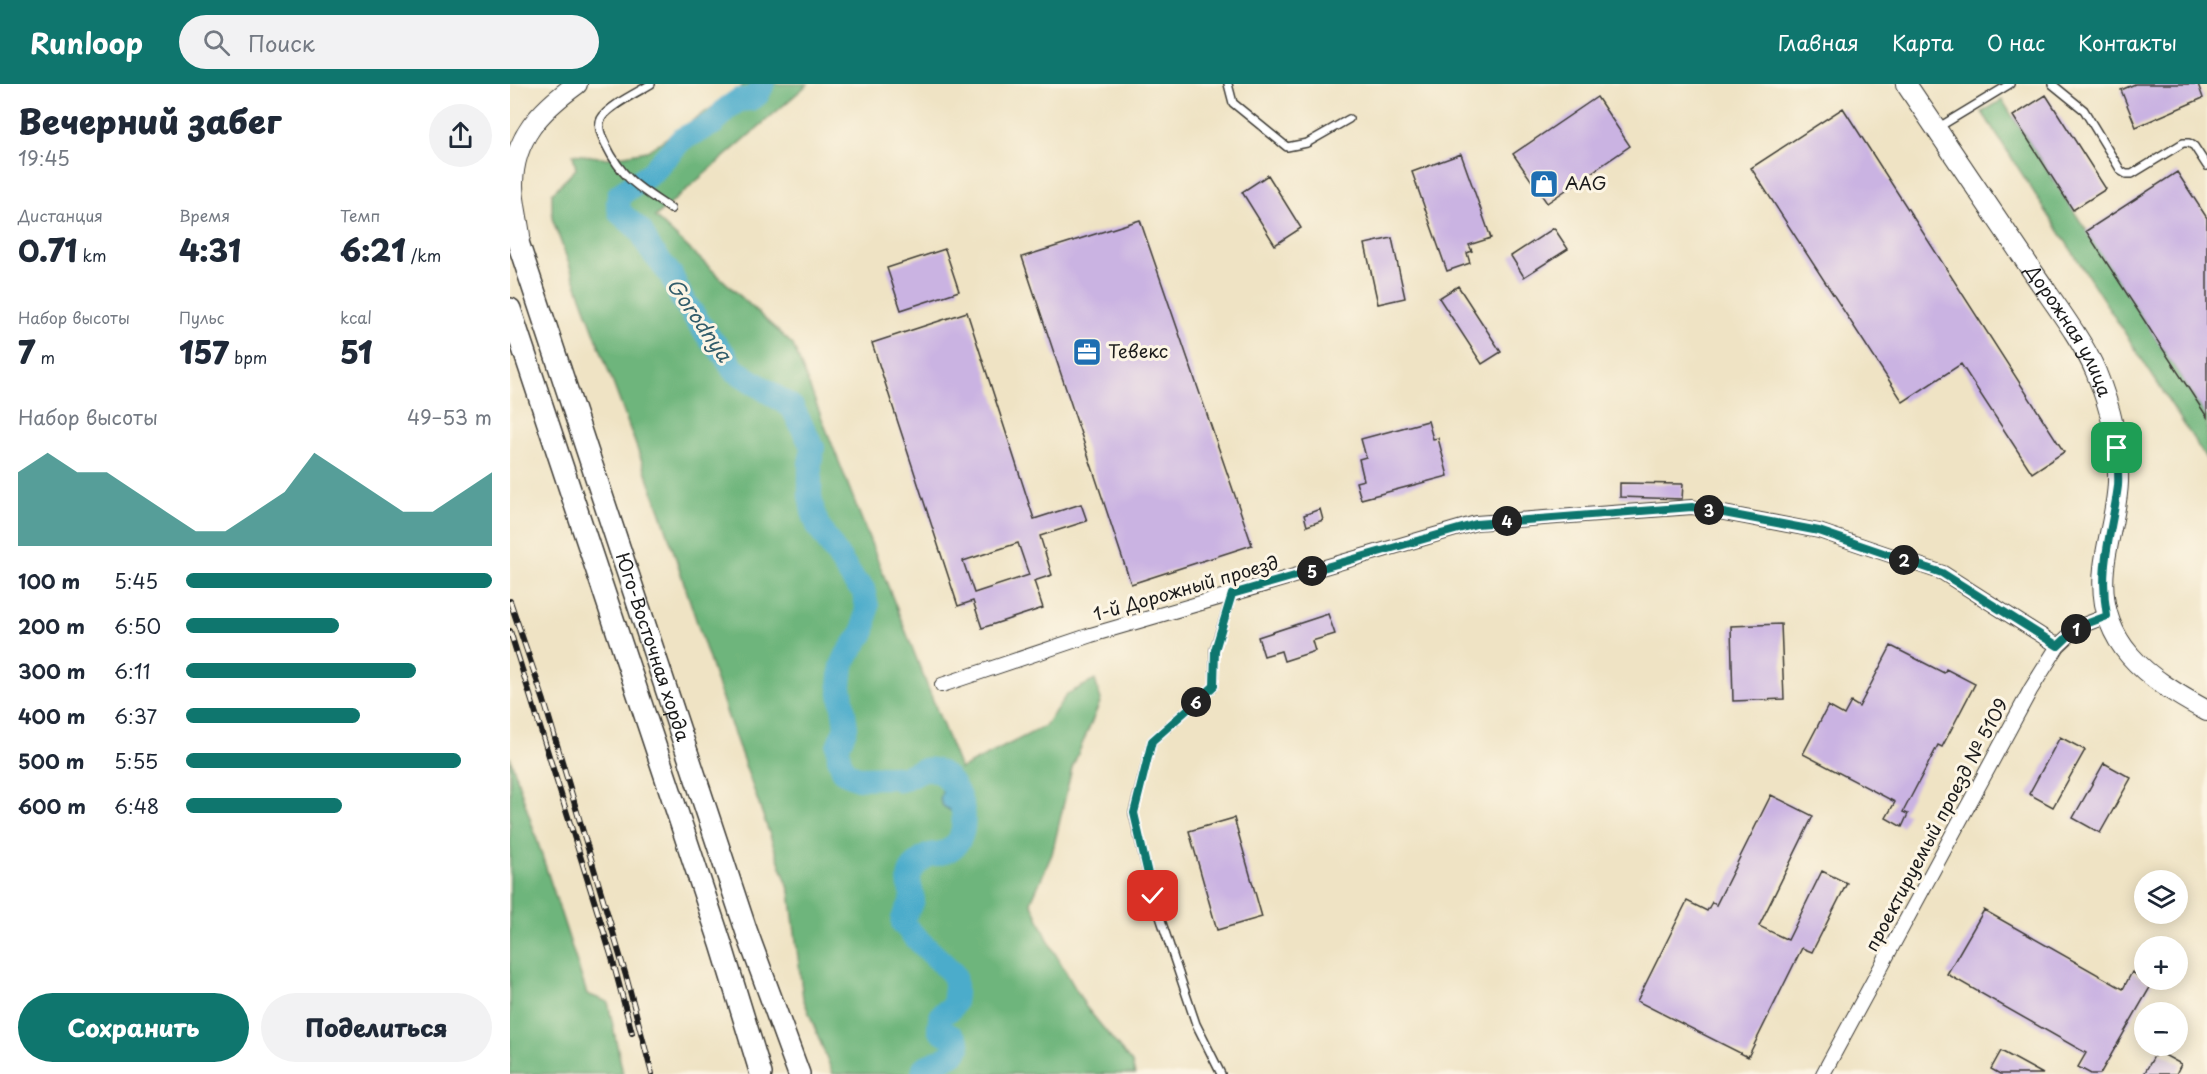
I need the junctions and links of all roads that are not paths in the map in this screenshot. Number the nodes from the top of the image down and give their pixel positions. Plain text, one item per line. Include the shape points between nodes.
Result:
1 (577, 84) edge
2 (651, 84) edge
3 (1228, 84) edge
4 (1906, 84) edge
5 (2010, 84) edge
6 (2052, 84) edge
7 (1349, 119) dead end
8 (1936, 128) junction
9 (2207, 166) edge
10 (671, 209) dead end
11 (510, 218) edge
12 (524, 259) junction
13 (510, 309) edge
14 (1232, 594) junction
15 (2107, 616) junction
16 (2058, 646) junction
17 (942, 685) dead end
18 (2207, 711) edge
19 (762, 1074) edge
20 (799, 1074) edge
21 (1221, 1074) edge
22 (1824, 1074) edge

1 - 12 main road via 531,124 515,157 513,186
2 - 10 lane via 610,109 599,125 621,172
3 - 7 lane via 1233,103 1287,147 1306,143
4 - 8 main road, Дорожная улица
5 - 8 lane
6 - 9 lane via 2084,110 2126,174 2183,143 2194,146
8 - 15 main road, Дорожная улица via 2067,323 2095,369 2111,409 2118,484 2104,569
11 - 12 main road, Юго-Восточная хорда
12 - 20 main road, Юго-Восточная хорда via 746,930
13 - 19 main road, Юго-Восточная хорда
14 - 16 street, 1-й Дорожный проезд via 1476,524 1692,507 1819,531 1942,573
14 - 17 street, 1-й Дорожный проезд via 1091,635
14 - 21 lane via 1215,650 1214,686 1152,741 1134,813 1153,896 1192,1014
15 - 16 street, проектируемый проезд № 5109 via 2078,627
15 - 18 main road, Дорожная улица via 2114,635 2129,656
16 - 22 street, проектируемый проезд № 5109 via 2031,689

